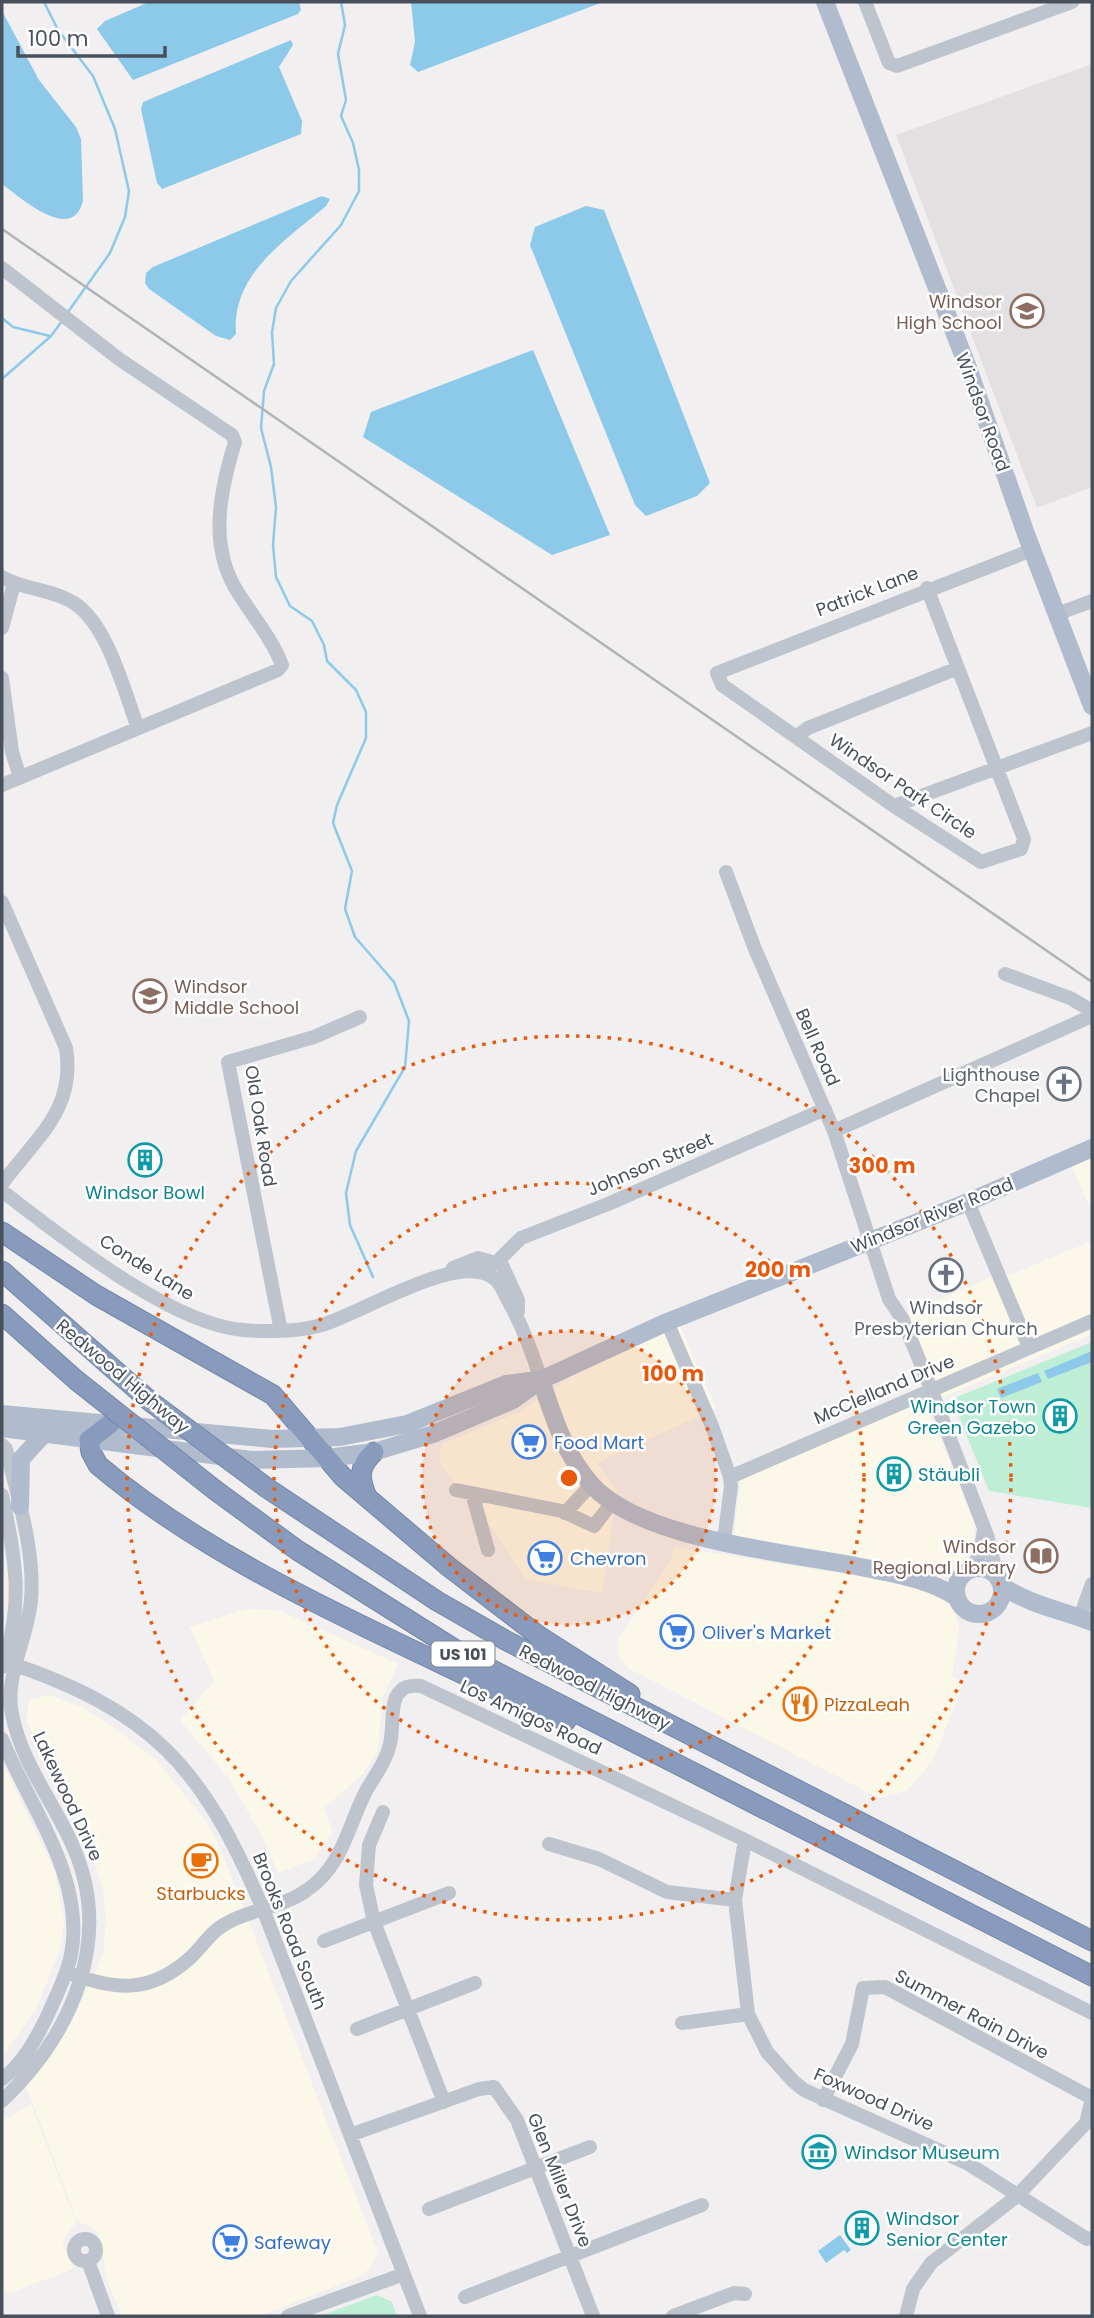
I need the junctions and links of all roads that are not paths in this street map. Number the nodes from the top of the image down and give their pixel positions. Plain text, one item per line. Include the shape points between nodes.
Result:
1 (825, 2) edge
2 (865, 2) edge
3 (1072, 2) edge
4 (2, 268) edge
5 (1032, 550) junction
6 (8, 580) edge
7 (927, 588) junction
8 (1092, 601) edge
9 (1058, 614) junction
10 (2, 628) edge
11 (958, 668) junction
12 (717, 673) joint
13 (2, 678) edge
14 (1092, 706) edge
15 (138, 728) junction
16 (1092, 733) edge
17 (797, 736) junction
18 (996, 767) junction
19 (20, 777) junction
20 (2, 785) edge
21 (894, 806) junction
22 (726, 872) dead end
23 (2, 902) edge
24 (1005, 974) dead end
25 (1092, 1011) edge
26 (1092, 1016) edge
27 (360, 1017) dead end
28 (825, 1109) junction
29 (834, 1131) junction
30 (1092, 1148) edge
31 (2, 1184) edge
32 (2, 1191) edge
33 (968, 1202) junction
34 (2, 1233) edge
35 (870, 1240) junction
36 (496, 1262) junction
37 (2, 1271) edge
38 (446, 1274) junction
39 (2, 1314) edge
40 (519, 1316) junction
41 (1092, 1321) edge
42 (667, 1322) junction
43 (281, 1331) junction
44 (1029, 1347) junction
45 (541, 1380) junction
46 (932, 1392) junction
47 (2, 1413) edge
48 (110, 1424) junction
49 (2, 1428) edge
50 (44, 1434) junction
51 (311, 1438) junction
52 (89, 1440) junction
53 (2, 1446) edge
54 (374, 1452) junction
55 (327, 1458) junction
56 (730, 1477) junction
57 (591, 1485) junction
58 (456, 1490) dead end
59 (472, 1493) junction
60 (2, 1495) edge
61 (367, 1497) junction
62 (611, 1504) junction
63 (19, 1506) junction
64 (565, 1513) junction
65 (984, 1529) junction
66 (724, 1541) junction
67 (488, 1550) dead end
68 (968, 1571) junction
69 (894, 1574) junction
70 (1000, 1581) junction
71 (1092, 1584) edge
72 (956, 1597) junction
73 (1051, 1610) junction
74 (993, 1611) junction
75 (1086, 1620) edge
76 (8, 1664) edge
77 (694, 1738) junction
78 (2, 1739) edge
79 (674, 1764) junction
80 (383, 1812) dead end
81 (745, 1840) junction
82 (549, 1844) dead end
83 (449, 1893) dead end
84 (735, 1900) junction
85 (263, 1909) junction
86 (374, 1922) junction
87 (324, 1941) dead end
88 (1092, 1941) edge
89 (66, 1972) junction
90 (1092, 1976) edge
91 (83, 1978) junction
92 (475, 1983) dead end
93 (407, 2010) junction
94 (1092, 2012) edge
95 (748, 2014) junction
96 (682, 2023) dead end
97 (357, 2029) dead end
98 (2, 2080) edge
99 (1092, 2099) edge
100 (2, 2101) edge
101 (823, 2101) junction
102 (444, 2102) junction
103 (350, 2136) junction
104 (590, 2147) dead end
105 (537, 2168) junction
106 (1017, 2196) junction
107 (702, 2205) dead end
108 (429, 2210) dead end
109 (1092, 2238) edge
110 (570, 2256) junction
111 (88, 2261) dead end
112 (404, 2274) junction
113 (745, 2294) dead end
114 (465, 2297) dead end
115 (108, 2316) edge
116 (288, 2316) edge
117 (420, 2316) edge
118 (593, 2316) edge
119 (673, 2316) edge
120 (906, 2316) edge

1 - 5 main road, Windsor Road via 967,365
2 - 3 street via 890,63 897,66
4 - 15 street via 83,332 226,430 235,442 221,488 219,538 232,583 282,665
5 - 7 street, Patrick Lane
5 - 9 main road, Windsor Road
6 - 10 street
6 - 15 street via 65,599 91,618
7 - 11 street, Windsor Park Circle
7 - 12 street, Patrick Lane
8 - 9 street
9 - 14 main road, Windsor Road
11 - 17 street
11 - 18 street, Windsor Park Circle
12 - 17 street, Windsor Park Circle via 722,685
13 - 19 street
15 - 19 street
16 - 18 street
17 - 21 street, Windsor Park Circle
18 - 21 street
18 - 21 street, Windsor Park Circle via 1024,839 1021,849 981,862
19 - 20 street
22 - 28 street, Bell Road
23 - 31 street via 66,1048 70,1072 56,1116
24 - 25 street
26 - 29 street
27 - 43 street, Old Oak Road via 314,1037 228,1062
28 - 29 street, Bell Road
28 - 36 street, Johnson Street via 521,1238
29 - 35 street, Bell Road
30 - 33 main road, Windsor River Road
32 - 43 street, Conde Lane via 167,1305 197,1320 241,1330
33 - 35 main road, Windsor River Road
33 - 44 street
34 - 51 highway via 96,1295 273,1395
35 - 42 main road, Windsor River Road
35 - 46 street, Bell Road via 889,1298 903,1320
36 - 38 street, Conde Lane via 468,1260
36 - 40 street, Conde Lane via 509,1277
37 - 77 highway, Redwood Highway / US 101, bridge via 151,1402 267,1488 437,1601
38 - 40 street, Conde Lane via 472,1270 494,1277
38 - 43 street, Conde Lane via 324,1324
39 - 79 highway, Redwood Highway / US 101, bridge via 76,1380 298,1550 467,1657
40 - 45 street, Conde Lane
41 - 44 street, McClelland Drive
42 - 45 main road, Windsor River Road
42 - 56 street
44 - 46 street, McClelland Drive
45 - 51 main road via 506,1384 407,1424
45 - 54 main road via 513,1400 433,1434
45 - 57 main road via 570,1456
46 - 56 street, McClelland Drive
46 - 65 street, Bell Road
47 - 48 main road
48 - 51 main road via 260,1438
48 - 52 highway
49 - 50 main road
50 - 52 main road
50 - 63 main road via 22,1459
51 - 55 highway
52 - 55 main road via 226,1458
52 - 79 highway via 98,1465 203,1540 531,1707
53 - 63 street, Lakewood Drive
54 - 55 main road
54 - 61 highway via 361,1470
55 - 61 highway
56 - 66 street
57 - 62 main road
57 - 64 street
58 - 59 street
59 - 64 street
59 - 67 street
60 - 76 street, Lakewood Drive via 17,1573
61 - 77 highway via 539,1636
62 - 64 street via 594,1526
62 - 66 main road via 665,1528
63 - 76 street, Lakewood Drive via 32,1578 27,1629
65 - 68 street via 980,1553
65 - 70 street, Bell Road
66 - 69 main road
68 - 69 main road
68 - 70 main road via 985,1569
68 - 72 main road via 957,1584
69 - 72 main road via 941,1587
70 - 73 main road via 1017,1596
70 - 74 main road via 1001,1600
71 - 75 street
72 - 74 main road via 972,1614
73 - 74 main road
73 - 75 main road
76 - 85 street, Brooks Road South via 91,1694 161,1743 199,1787 221,1822
76 - 91 street, Lakewood Drive via 11,1714 22,1748 73,1845 84,1877 91,1927
77 - 88 highway, Redwood Highway / US 101
78 - 89 street, Lakewood Drive via 64,1874 74,1919
79 - 90 highway, Redwood Highway / US 101
80 - 86 street via 372,1835 366,1866
81 - 84 street, Foxwood Drive
81 - 85 street, Los Amigos Road via 412,1685 396,1696 386,1758 336,1861 307,1890
81 - 94 street, Los Amigos Road
82 - 84 street via 599,1859 667,1892
83 - 86 street
84 - 95 street, Foxwood Drive
85 - 91 street, Los Amigos Road via 219,1928 187,1961 153,1981 131,1988
85 - 103 street, Brooks Road South
86 - 87 street
86 - 93 street
89 - 91 street, Los Amigos Road
89 - 98 street, Lakewood Drive via 42,2029
91 - 100 street, Lakewood Drive via 49,2049
92 - 93 street
93 - 97 street
93 - 102 street
95 - 96 street
95 - 101 street, Foxwood Drive via 767,2052 793,2081
99 - 101 street, Summer Rain Drive via 885,1987 863,1989 852,2044
99 - 106 street via 1086,2123
101 - 106 street, Foxwood Drive via 967,2162
102 - 103 street, Glen Miller Drive
102 - 105 street, Glen Miller Drive via 494,2087 517,2120
103 - 112 street, Brooks Road South
104 - 105 street
105 - 108 street
105 - 110 street, Glen Miller Drive
106 - 109 street, Foxwood Drive
106 - 120 street via 931,2263 913,2289
107 - 110 street
110 - 114 street
110 - 118 street, Glen Miller Drive
111 - 115 street
112 - 116 street
112 - 117 street, Brooks Road South
113 - 119 street via 734,2293

